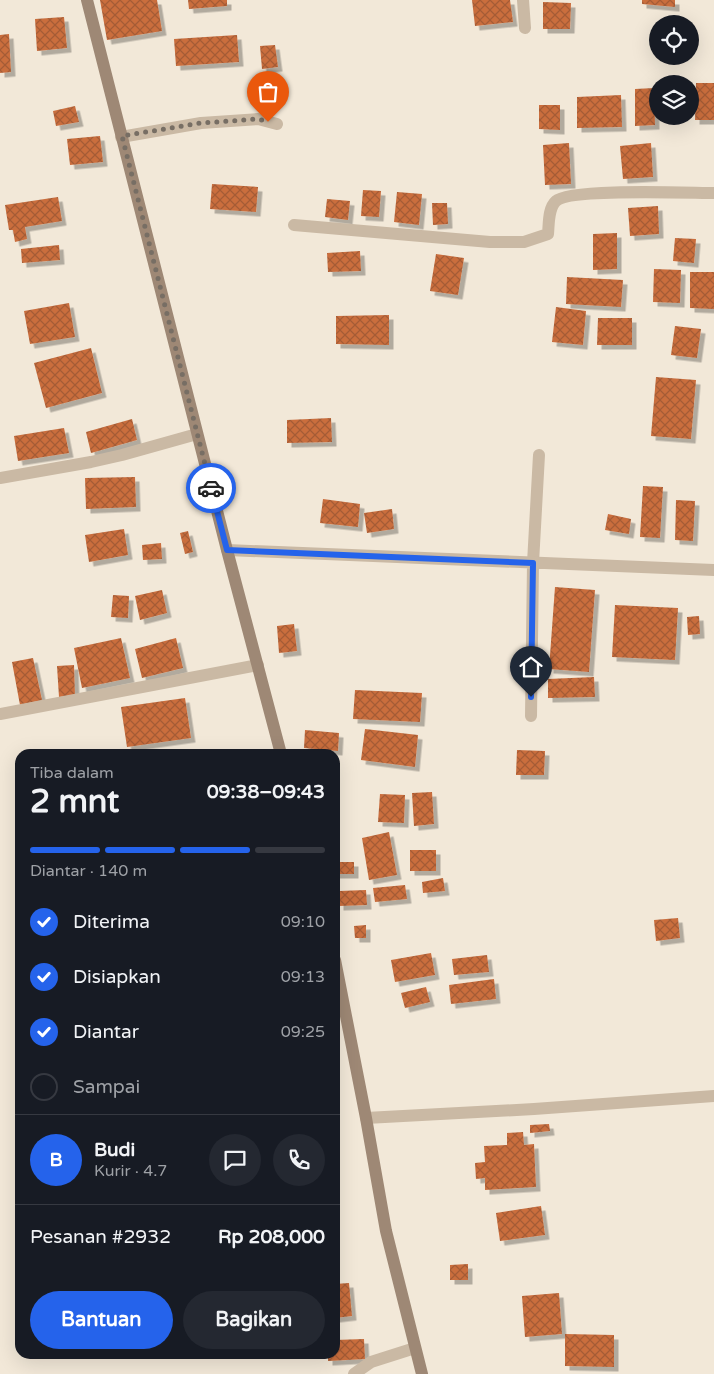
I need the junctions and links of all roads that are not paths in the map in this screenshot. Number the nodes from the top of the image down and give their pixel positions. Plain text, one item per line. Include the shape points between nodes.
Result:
1 (87, 0) edge
2 (523, 0) edge
3 (525, 28) dead end
4 (277, 124) dead end
5 (122, 136) junction
6 (714, 193) edge
7 (294, 225) dead end
8 (197, 434) junction
9 (539, 455) dead end
10 (0, 478) edge
11 (227, 550) junction
12 (533, 563) junction
13 (714, 570) edge
14 (258, 665) junction
15 (0, 714) edge
16 (531, 716) dead end
17 (280, 749) edge
18 (340, 989) edge
19 (714, 1096) edge
20 (366, 1118) junction
21 (415, 1348) junction
22 (354, 1374) edge
23 (422, 1374) edge

1 - 5 street
2 - 3 street
4 - 5 street via 258,119 201,123
5 - 8 street
6 - 7 street via 611,192 562,196 554,201 548,234 524,242 490,242
8 - 10 street via 91,462
8 - 11 street
9 - 12 street
11 - 12 street
11 - 14 street
12 - 13 street
12 - 16 street
14 - 15 street
14 - 17 street
18 - 20 street
19 - 20 street
20 - 21 street via 386,1231
21 - 22 street via 371,1362
21 - 23 street

